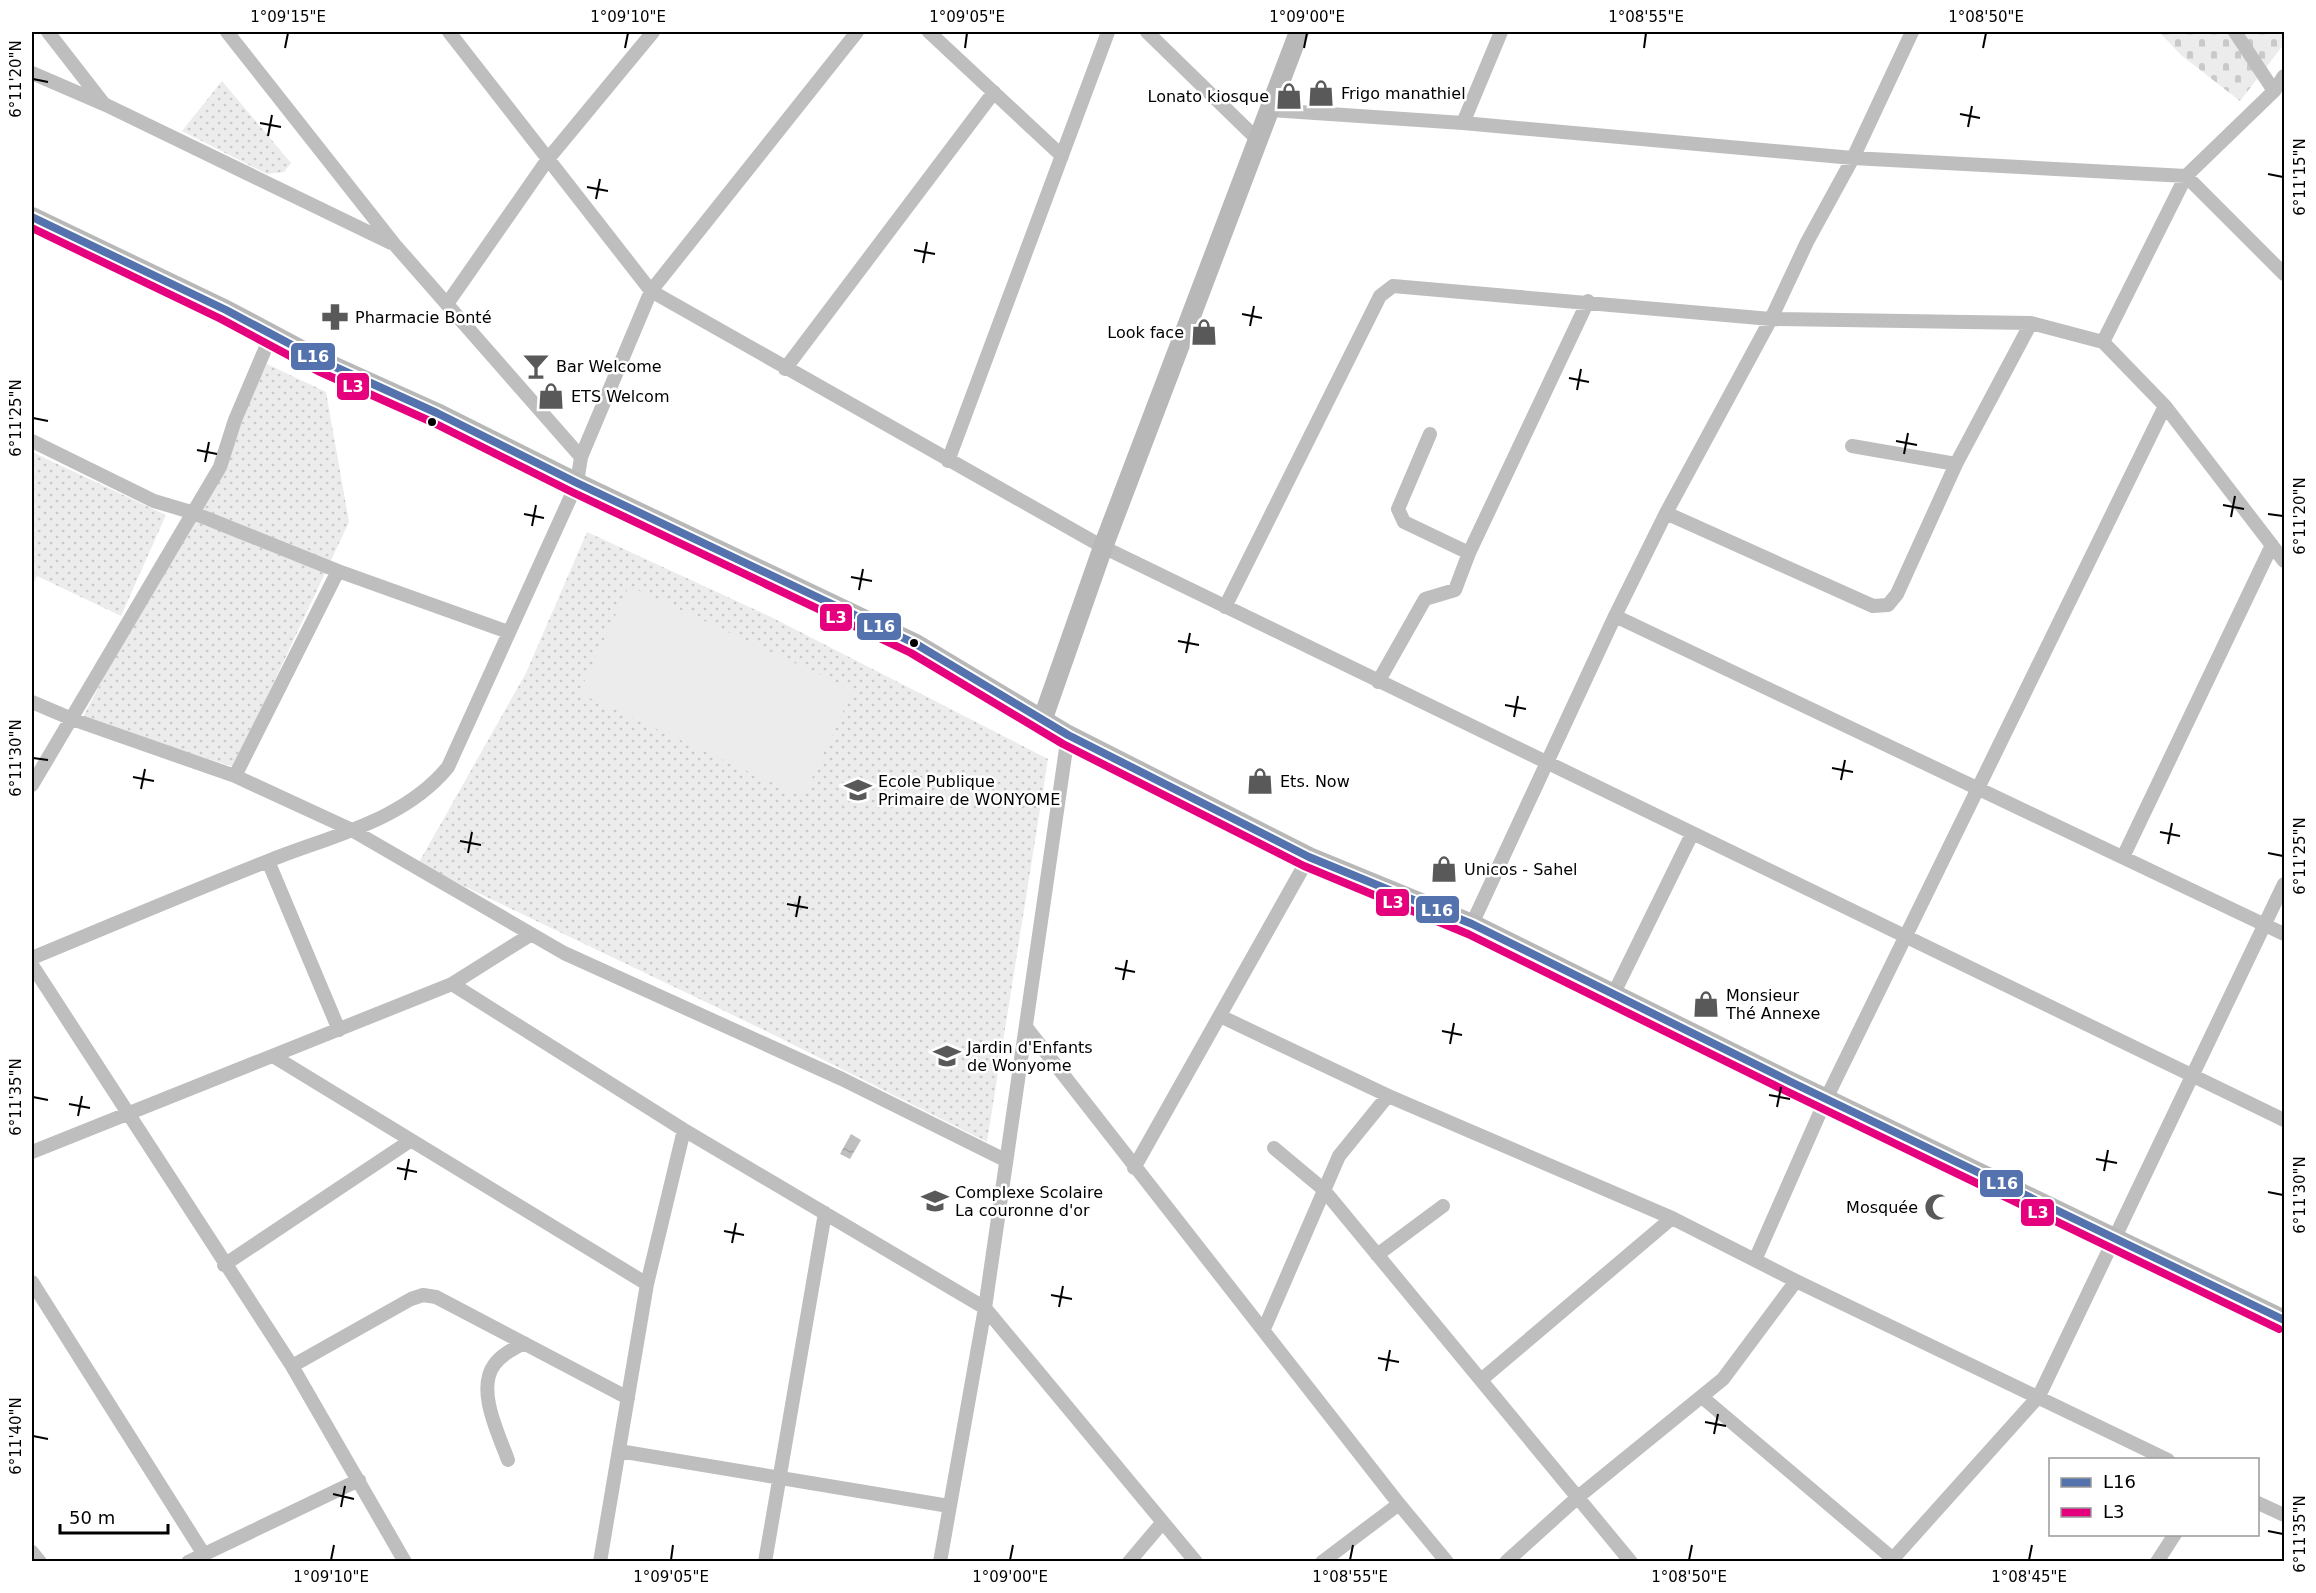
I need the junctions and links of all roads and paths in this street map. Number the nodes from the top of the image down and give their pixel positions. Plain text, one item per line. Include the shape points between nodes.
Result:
1 (48, 32) edge
2 (227, 32) edge
3 (449, 32) edge
4 (652, 32) edge
5 (857, 32) edge
6 (929, 32) edge
7 (1108, 32) edge
8 (1147, 32) edge
9 (1299, 32) edge
10 (1501, 32) edge
11 (1912, 32) edge
12 (2235, 32) edge
13 (32, 73) edge
14 (2284, 76) edge
15 (2274, 91) junction
16 (994, 92) junction
17 (106, 105) junction
18 (1270, 110) junction
19 (1463, 123) junction
20 (1258, 140) junction
21 (1062, 156) junction
22 (1853, 158) junction
23 (548, 159) junction
24 (2186, 176) junction
25 (32, 217) edge
26 (395, 245) junction
27 (2284, 274) edge
28 (651, 291) junction
29 (1588, 302) junction
30 (447, 304) junction
31 (1771, 319) junction
32 (2031, 322) junction
33 (272, 333) junction
34 (2103, 342) junction
35 (785, 369) junction
36 (2165, 406) junction
37 (1430, 434) dead end
38 (32, 441) edge
39 (1852, 446) dead end
40 (580, 457) junction
41 (948, 461) junction
42 (1956, 464) junction
43 (577, 483) junction
44 (191, 512) junction
45 (1666, 513) junction
46 (2272, 545) junction
47 (1103, 547) junction
48 (1469, 553) junction
49 (2284, 561) edge
50 (338, 572) junction
51 (1225, 607) junction
52 (1615, 616) junction
53 (508, 632) junction
54 (1378, 682) junction
55 (32, 702) edge
56 (72, 719) junction
57 (1042, 721) junction
58 (1068, 735) junction
59 (1547, 762) junction
60 (235, 776) junction
61 (32, 785) edge
62 (1978, 789) junction
63 (350, 829) junction
64 (1692, 834) junction
65 (1310, 856) junction
66 (2123, 857) junction
67 (268, 861) junction
68 (2284, 884) edge
69 (1472, 924) junction
70 (2264, 926) junction
71 (2284, 934) edge
72 (530, 935) junction
73 (1905, 935) junction
74 (32, 958) edge
75 (32, 965) edge
76 (452, 984) junction
77 (1613, 994) junction
78 (1220, 1016) junction
79 (1026, 1028) junction
80 (339, 1030) junction
81 (273, 1056) junction
82 (2191, 1075) junction
83 (1393, 1098) junction
84 (1826, 1099) junction
85 (127, 1114) junction
86 (2284, 1120) edge
87 (684, 1130) junction
88 (410, 1141) junction
89 (1275, 1148) dead end
90 (32, 1152) edge
91 (1005, 1160) junction
92 (1134, 1168) junction
93 (1323, 1189) junction
94 (1443, 1206) dead end
95 (825, 1213) junction
96 (1672, 1218) junction
97 (2114, 1238) junction
98 (1377, 1255) junction
99 (1755, 1260) junction
100 (224, 1265) junction
101 (1796, 1281) junction
102 (32, 1282) edge
103 (647, 1284) junction
104 (985, 1308) junction
105 (2284, 1320) edge
106 (1264, 1329) junction
107 (524, 1343) junction
108 (292, 1366) junction
109 (1480, 1380) junction
110 (1702, 1396) junction
111 (2039, 1396) junction
112 (628, 1398) junction
113 (619, 1451) junction
114 (2164, 1458) edge
115 (508, 1460) dead end
116 (778, 1478) junction
117 (359, 1480) junction
118 (1578, 1497) junction
119 (2259, 1503) edge
120 (1399, 1504) junction
121 (949, 1506) junction
122 (2284, 1515) edge
123 (1162, 1523) junction
124 (2174, 1536) edge
125 (32, 1552) edge
126 (203, 1553) junction
127 (1891, 1560) edge
128 (40, 1562) edge
129 (188, 1562) edge
130 (405, 1562) edge
131 (600, 1562) edge
132 (765, 1562) edge
133 (940, 1562) edge
134 (1129, 1562) edge
135 (1196, 1562) edge
136 (1322, 1562) edge
137 (1447, 1562) edge
138 (1506, 1562) edge
139 (1631, 1562) edge
140 (2157, 1562) edge

1 - 17 street
2 - 26 street
3 - 23 street
4 - 23 street
5 - 28 street
6 - 16 street
7 - 21 street
8 - 20 street
9 - 18 main road
10 - 19 street
11 - 22 street
12 - 15 street
13 - 17 street
14 - 15 street
15 - 24 street
16 - 21 street
16 - 35 street
17 - 26 street
18 - 19 street
18 - 20 main road
19 - 22 street
20 - 47 main road
21 - 41 street
22 - 24 street
22 - 31 street
23 - 28 street
23 - 30 street
24 - 27 street
24 - 34 street
25 - 33 main road
26 - 30 street
28 - 35 street
28 - 40 street
29 - 31 street
29 - 48 street
29 - 51 street via 1393,286 1386,289
30 - 40 street
31 - 32 street
31 - 45 street
32 - 34 street
32 - 42 street
33 - 43 main road via 322,361
33 - 44 street via 235,420 220,467
34 - 36 street
35 - 41 street
36 - 46 street
36 - 62 street
37 - 48 street via 1398,508 1400,516 1404,522
38 - 44 street via 136,493
39 - 42 street
40 - 43 street
41 - 47 street
42 - 45 street via 1897,594 1888,605 1873,606
43 - 53 street
43 - 57 main road via 916,644
44 - 50 street
44 - 56 street
45 - 52 street
46 - 49 street
46 - 66 street
47 - 51 street
47 - 57 main road
48 - 54 street via 1455,590 1425,599
50 - 53 street
50 - 60 street
51 - 54 street
52 - 59 street
52 - 62 street
53 - 63 street via 442,774 417,798 384,817
54 - 59 street
55 - 56 street
56 - 60 street
56 - 61 street
57 - 58 main road
58 - 65 main road
58 - 79 street
59 - 64 street
59 - 69 street
60 - 63 street
62 - 66 street
62 - 73 street
63 - 67 street
63 - 72 street
64 - 73 street
64 - 77 street
65 - 69 main road
65 - 78 street
66 - 70 street
67 - 74 street
67 - 80 street
68 - 70 street
69 - 77 main road
70 - 71 street
70 - 82 street
72 - 76 street
72 - 91 street via 842,1079
73 - 82 street
73 - 84 street
75 - 85 street
76 - 80 street
76 - 87 street
77 - 84 main road
78 - 83 street
78 - 92 street
79 - 91 street
79 - 92 street
80 - 81 street
81 - 85 street
81 - 88 street
82 - 86 street
82 - 97 street
83 - 93 street via 1386,1098 1350,1142
83 - 96 street
84 - 97 main road
84 - 99 street
85 - 90 street
85 - 100 street
87 - 95 street
87 - 103 street
88 - 100 street
88 - 103 street
89 - 93 street
91 - 104 street
92 - 106 street
93 - 98 street
93 - 106 street
94 - 98 street
95 - 104 street
95 - 116 street
96 - 99 street
96 - 109 street
97 - 105 main road
97 - 111 street
98 - 109 street
99 - 101 street
100 - 108 street
101 - 110 street via 1723,1379
101 - 111 street
102 - 126 street
103 - 112 street
104 - 121 street
104 - 123 street
106 - 120 street
107 - 108 street via 436,1297 423,1295
107 - 112 street
107 - 115 street via 502,1355 492,1367 489,1382 488,1407
108 - 117 street
109 - 118 street
110 - 118 street
110 - 127 street
111 - 114 street
111 - 127 street
112 - 113 street
113 - 116 street
113 - 131 street
116 - 121 street
116 - 132 street
117 - 126 street
117 - 130 street
118 - 138 street
118 - 139 street
119 - 122 street
120 - 136 street
120 - 137 street
121 - 133 street
123 - 134 street
123 - 135 street
124 - 140 street
125 - 128 street
126 - 129 street

